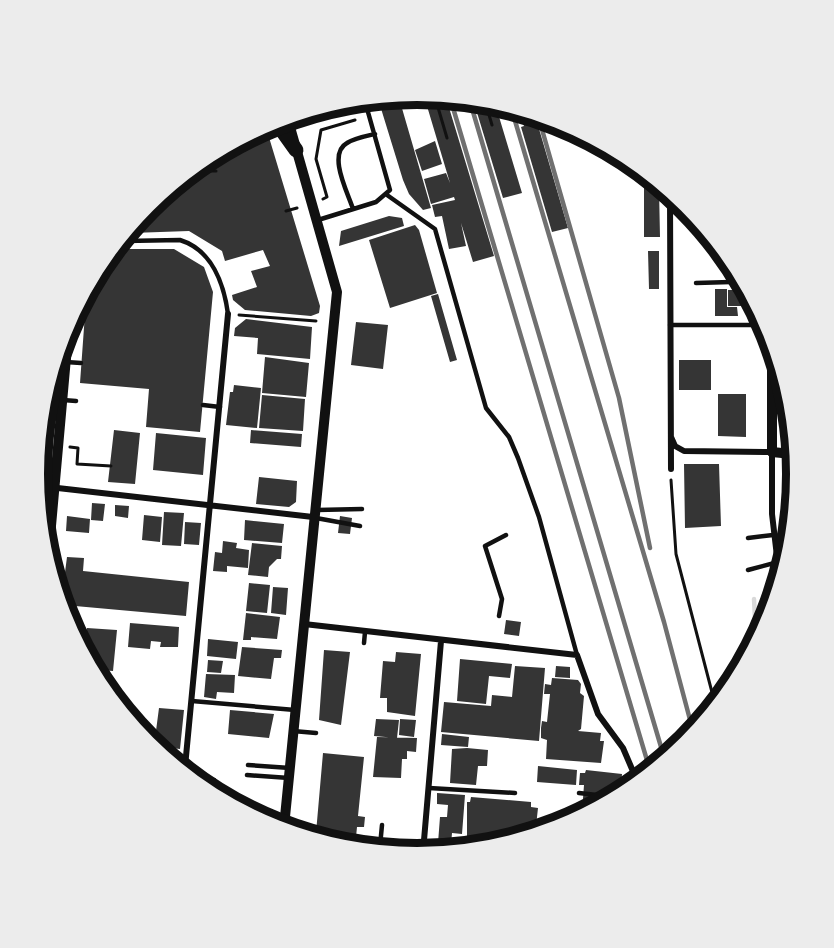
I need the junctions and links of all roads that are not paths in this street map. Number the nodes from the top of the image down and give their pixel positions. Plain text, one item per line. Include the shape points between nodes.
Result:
1 (367, 108) edge
2 (290, 128) edge
3 (282, 131) edge
4 (375, 134) junction
5 (297, 150) junction
6 (387, 195) junction
7 (670, 206) edge
8 (353, 209) junction
9 (318, 220) junction
10 (131, 241) edge
11 (731, 282) dead end
12 (696, 283) dead end
13 (228, 314) joint
14 (670, 325) junction
15 (695, 325) junction
16 (731, 325) junction
17 (754, 325) edge
18 (695, 332) dead end
19 (731, 332) dead end
20 (66, 362) joint
21 (81, 363) dead end
22 (772, 375) edge
23 (63, 400) junction
24 (76, 401) dead end
25 (203, 405) dead end
26 (220, 407) junction
27 (670, 437) junction
28 (772, 452) junction
29 (785, 453) edge
30 (671, 469) road end
31 (49, 487) edge
32 (55, 488) junction
33 (210, 506) junction
34 (362, 509) dead end
35 (314, 514) junction
36 (51, 523) edge
37 (360, 526) dead end
38 (506, 535) dead end
39 (773, 535) junction
40 (748, 538) dead end
41 (777, 556) edge
42 (774, 565) edge
43 (748, 570) dead end
44 (499, 616) dead end
45 (303, 624) junction
46 (365, 632) junction
47 (441, 641) junction
48 (364, 643) dead end
49 (577, 655) junction
50 (189, 702) junction
51 (295, 710) junction
52 (293, 731) junction
53 (316, 733) dead end
54 (185, 761) edge
55 (248, 765) dead end
56 (289, 773) junction
57 (634, 773) edge
58 (247, 775) dead end
59 (210, 780) edge
60 (214, 780) dead end
61 (429, 788) junction
62 (579, 793) dead end
63 (515, 794) dead end
64 (599, 795) edge
65 (285, 818) edge
66 (382, 825) dead end
67 (380, 841) edge
68 (424, 843) edge

1 - 4 lane
2 - 5 street
3 - 5 main road
4 - 6 lane via 391,185
4 - 8 lane via 348,142 338,153
5 - 9 street
6 - 8 lane
6 - 49 lane via 435,229 486,408 509,437 519,458
7 - 14 street
8 - 9 lane
9 - 35 street via 337,292
10 - 13 lane via 187,242 211,261
11 - 12 lane
13 - 26 street
14 - 15 lane
14 - 27 street
15 - 16 lane
15 - 18 lane
16 - 17 lane
16 - 19 lane
20 - 21 lane
20 - 23 street
22 - 28 street
23 - 24 lane
23 - 32 street
25 - 26 lane
26 - 33 street
27 - 28 street via 684,451 696,447
27 - 30 street
28 - 29 street
28 - 39 street
31 - 32 street
32 - 33 street
32 - 36 street
33 - 35 street
33 - 50 street
34 - 35 lane
35 - 37 lane
35 - 45 street
38 - 44 lane via 485,546 502,599
39 - 40 lane
39 - 41 street
42 - 43 lane
45 - 46 street
45 - 51 street
46 - 47 street
46 - 48 lane
47 - 49 street
47 - 61 street
49 - 57 street via 598,714 623,748
50 - 51 lane
50 - 54 street
51 - 52 street
52 - 53 lane
52 - 56 street
55 - 56 lane
56 - 58 lane
56 - 65 street
59 - 60 lane
61 - 63 lane
61 - 68 street
62 - 64 lane
66 - 67 lane

